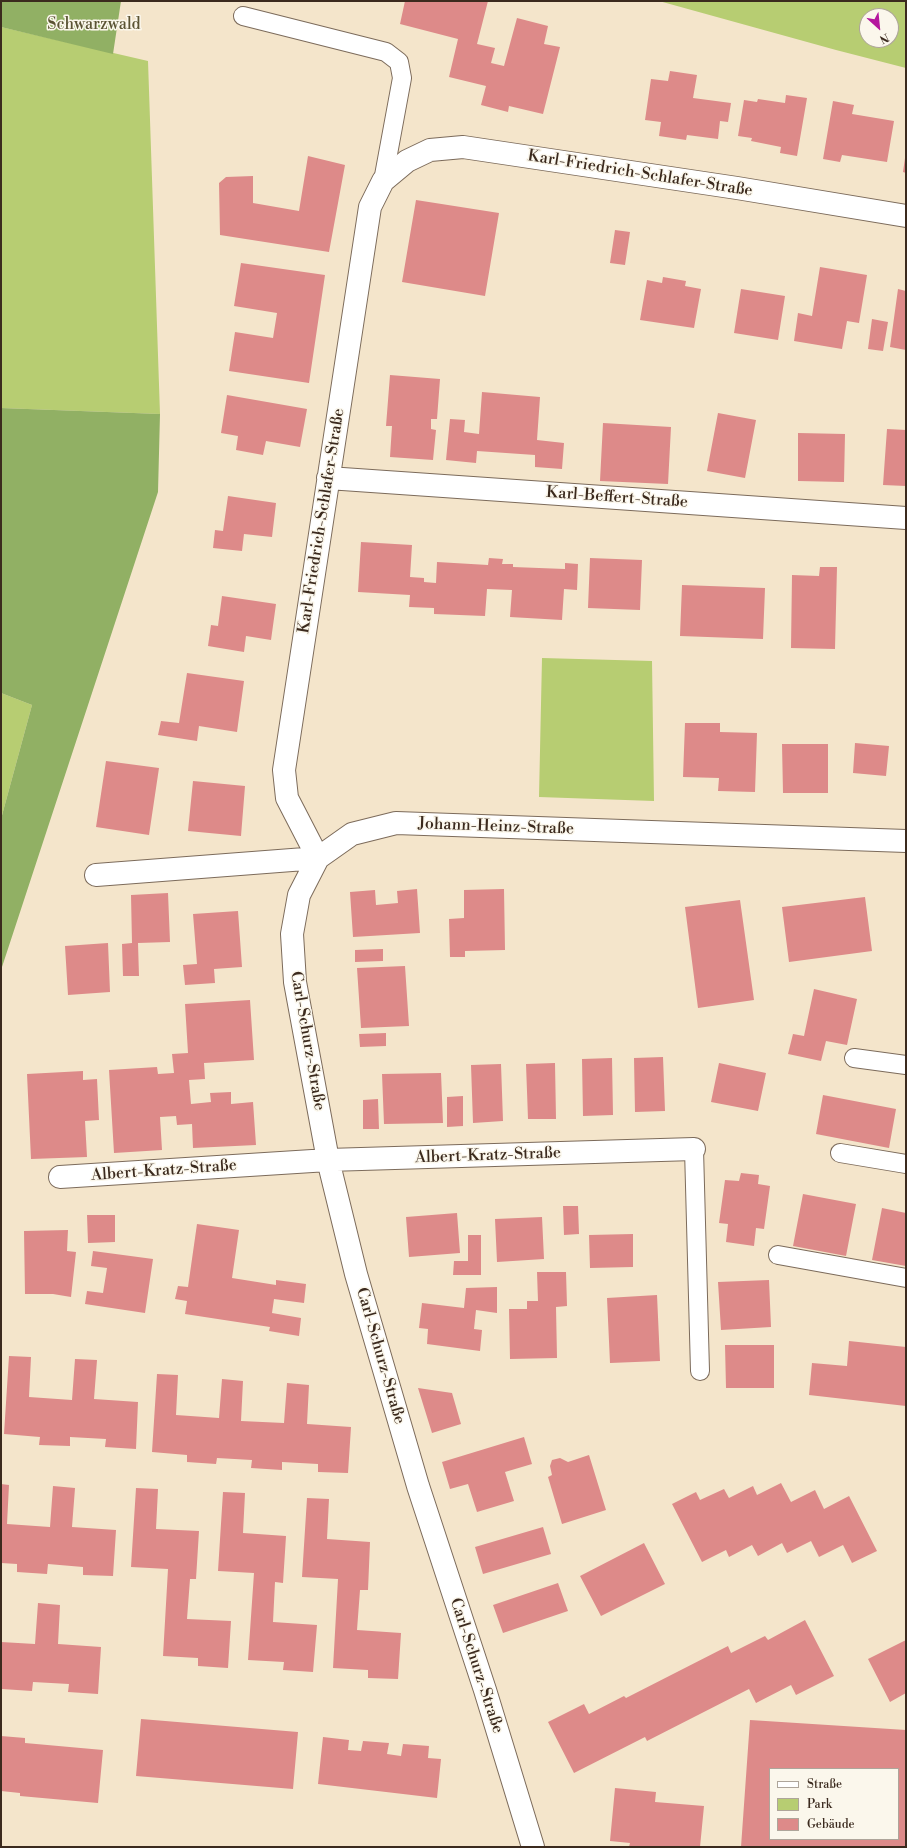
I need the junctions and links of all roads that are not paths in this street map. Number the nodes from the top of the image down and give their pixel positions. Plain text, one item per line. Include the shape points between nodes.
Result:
1 (243, 16) dead end
2 (383, 181) junction
3 (906, 216) edge
4 (328, 478) junction
5 (906, 518) edge
6 (906, 842) edge
7 (318, 858) junction
8 (96, 875) dead end
9 (854, 1058) dead end
10 (906, 1065) edge
11 (694, 1149) joint
12 (840, 1153) dead end
13 (328, 1160) junction
14 (906, 1164) edge
15 (60, 1177) dead end
16 (778, 1255) dead end
17 (906, 1278) edge
18 (700, 1372) dead end
19 (533, 1847) edge

1 - 2 lane, Karl-Friedrich-Schlafer-Straße via 386,52 399,62 402,78
2 - 3 street, Karl-Friedrich-Schlafer-Straße via 406,161 430,150 463,147
2 - 4 street, Karl-Friedrich-Schlafer-Straße via 370,207
4 - 5 street, Karl-Beffert-Straße
4 - 7 street, Karl-Friedrich-Schlafer-Straße via 284,770 287,798
6 - 7 street, Johann-Heinz-Straße via 396,823 352,834
7 - 8 street
7 - 13 street, Carl-Schurz-Straße via 299,895 292,934 295,982
9 - 10 lane
11 - 13 street, Albert-Kratz-Straße
11 - 18 lane, Albert-Kratz-Straße
12 - 14 lane
13 - 15 street, Albert-Kratz-Straße
13 - 19 street, Carl-Schurz-Straße via 356,1274 418,1486
16 - 17 lane

